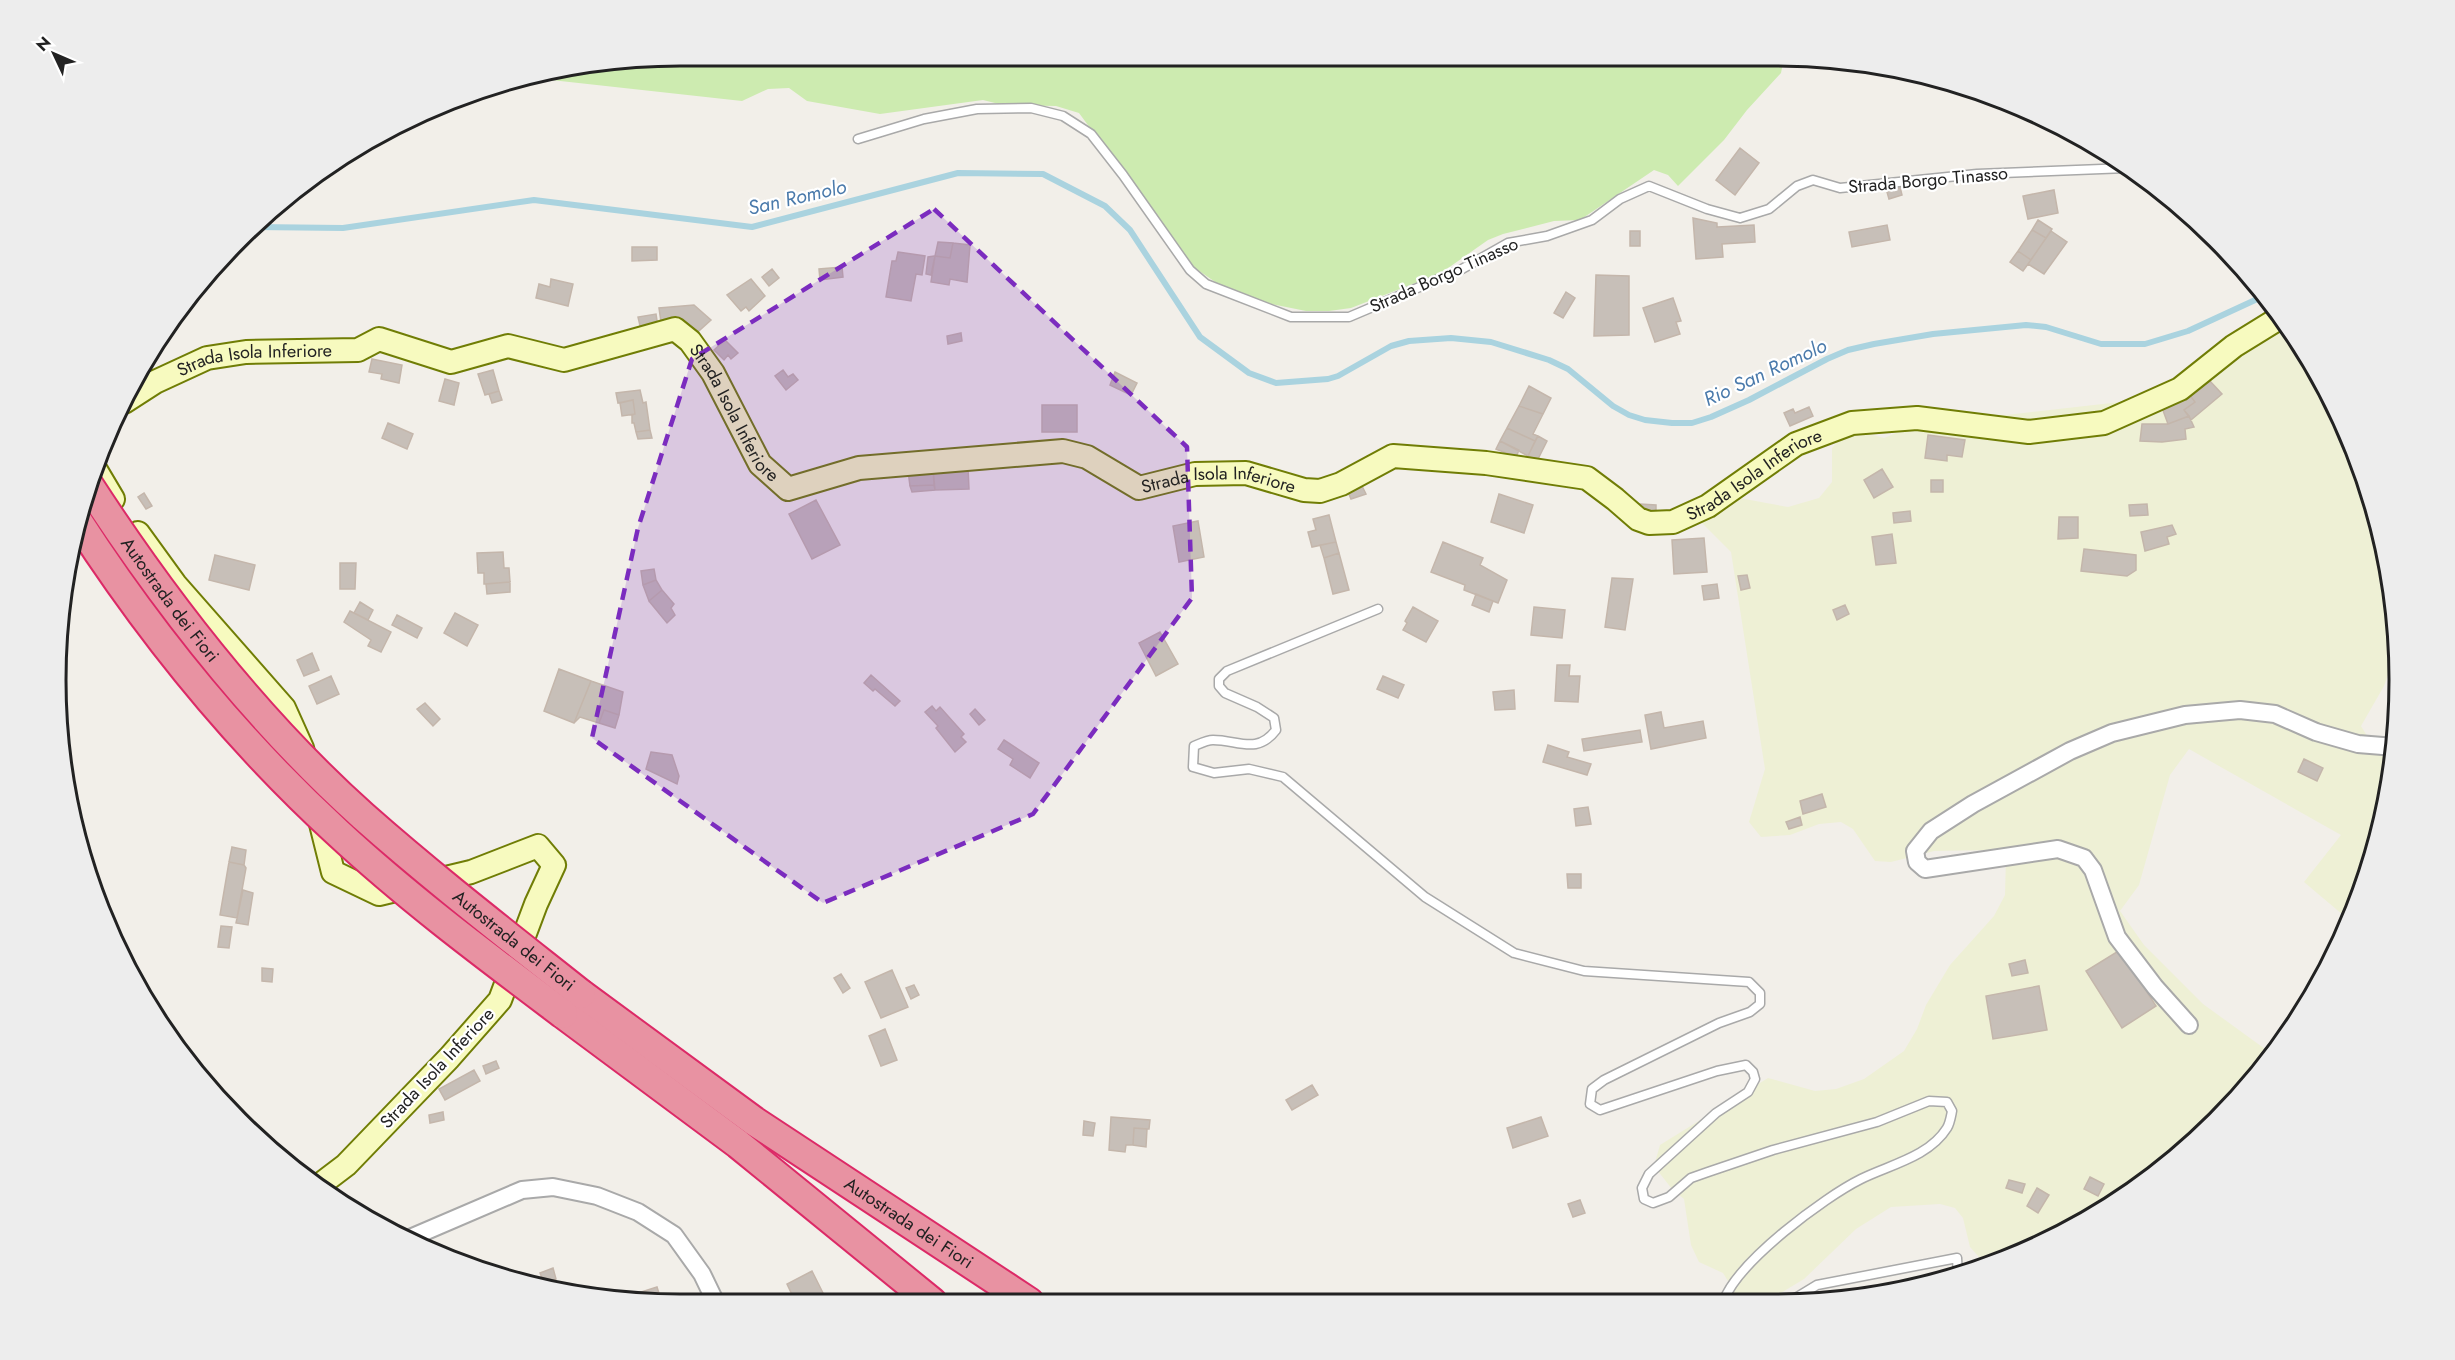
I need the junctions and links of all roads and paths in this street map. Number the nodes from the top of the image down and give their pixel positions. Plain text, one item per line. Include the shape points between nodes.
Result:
1 (858, 139) dead end
2 (2115, 168) edge
3 (2273, 322) edge
4 (137, 394) edge
5 (100, 480) edge
6 (95, 495) edge
7 (84, 533) edge
8 (1378, 609) dead end
9 (2385, 746) edge
10 (572, 1004) junction
11 (2189, 1025) dead end
12 (325, 1181) edge
13 (417, 1235) edge
14 (1957, 1266) edge
15 (1803, 1293) edge
16 (712, 1294) edge
17 (922, 1294) edge
18 (1017, 1294) edge
19 (1726, 1294) edge

1 - 2 lane, Strada Borgo Tinasso via 924,119 977,109 1031,108 1063,116 1091,134 1190,270 1206,284 1292,316 1349,317 1462,269 1508,243 1547,236 1592,220 1620,199 1649,186 1740,218 1769,209 1797,186 1813,180 1840,188 1977,174
3 - 4 street, Strada Isola Inferiore via 2234,346 2180,390 2104,423 2029,432 1917,418 1852,423 1796,444 1708,506 1673,522 1648,523 1587,478 1486,463 1393,456 1341,484 1320,490 1304,490 1246,473 1195,474 1139,488 1087,457 1063,451 859,468 788,489 760,464 713,373 690,341 675,329 564,360 508,346 451,362 379,339 358,350 246,352 207,358
5 - 12 street, Strada Isola Inferiore via 175,584 284,708 302,748 333,872 379,894 471,872 538,846 554,865 500,1000 346,1165
6 - 10 highway, Autostrada dei Fiori, bridge via 133,553 209,652 288,742
7 - 10 highway, Autostrada dei Fiori, bridge via 171,652 261,756 336,831 416,901
8 - 19 lane via 1227,671 1219,686 1274,718 1276,730 1268,740 1246,746 1211,740 1194,746 1193,766 1214,773 1249,769 1283,777 1425,897 1514,953 1584,971 1749,982 1760,993 1760,1004 1750,1012 1719,1023 1592,1089 1590,1104 1600,1110 1717,1071 1746,1065 1753,1072 1755,1079 1748,1092 1716,1113 1649,1174 1642,1188 1644,1199 1653,1203 1669,1197 1690,1178 1773,1150 1877,1122 1929,1101 1947,1102 1952,1110 1948,1127 1935,1142 1909,1159 1860,1179 1803,1217 1751,1262
9 - 11 street via 2358,744 2316,732 2275,714 2240,710 2185,715 2112,733 2070,751 1973,804 1931,831 1920,843 1915,851 1917,862 1925,869 2058,849 2084,858 2093,870 2117,937
10 - 17 highway, Autostrada dei Fiori
10 - 18 highway, Autostrada dei Fiori
13 - 16 street via 522,1190 553,1187 597,1196 638,1212 674,1235
14 - 15 lane via 1957,1258 1817,1285

